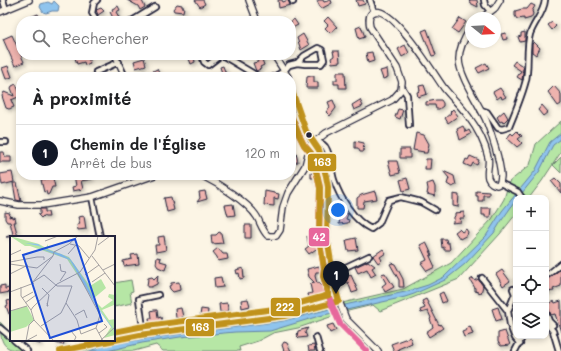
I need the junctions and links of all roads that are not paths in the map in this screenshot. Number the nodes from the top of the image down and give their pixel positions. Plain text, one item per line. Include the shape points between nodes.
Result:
1 (4, 0) edge
2 (30, 0) edge
3 (97, 0) edge
4 (249, 0) edge
5 (370, 0) edge
6 (484, 0) edge
7 (500, 0) edge
8 (545, 0) edge
9 (155, 7) dead end
10 (3, 11) edge
11 (490, 11) joint
12 (374, 12) junction
13 (94, 16) edge
14 (140, 16) edge
15 (255, 16) edge
16 (465, 40) edge
17 (203, 60) edge
18 (214, 60) edge
19 (230, 60) edge
20 (277, 60) edge
21 (119, 62) joint
22 (297, 63) junction
23 (284, 71) joint
24 (96, 72) edge
25 (123, 72) edge
26 (250, 72) edge
27 (402, 87) junction
28 (296, 105) edge
29 (481, 110) junction
30 (409, 124) dead end
31 (314, 141) junction
32 (0, 142) edge
33 (6, 142) dead end
34 (141, 180) edge
35 (209, 180) edge
36 (296, 180) edge
37 (296, 180) edge
38 (500, 183) junction
39 (520, 195) edge
40 (92, 197) junction
41 (0, 201) edge
42 (436, 210) dead end
43 (100, 236) edge
44 (368, 256) dead end
45 (561, 264) edge
46 (331, 274) junction
47 (549, 274) edge
48 (482, 278) dead end
49 (158, 295) dead end
50 (513, 299) edge
51 (339, 302) junction
52 (508, 312) junction
53 (549, 321) edge
54 (553, 325) dead end
55 (549, 326) edge
56 (0, 328) edge
57 (144, 335) junction
58 (10, 337) edge
59 (316, 337) dead end
60 (522, 339) edge
61 (15, 341) edge
62 (112, 341) edge
63 (115, 341) edge
64 (520, 344) junction
65 (26, 351) edge
66 (60, 351) edge
67 (320, 351) edge
68 (378, 351) edge
69 (515, 351) edge
70 (559, 351) edge

1 - 10 street
2 - 10 street
3 - 13 street via 92,12
4 - 15 street
5 - 12 street
6 - 11 street
7 - 11 street
8 - 29 street via 544,8 530,33 525,82 509,127 498,128 487,112
9 - 14 street
12 - 27 street via 370,15 370,27 397,68
12 - 38 street via 382,11 390,17 424,55 444,87 478,131 489,158 489,180 497,185
16 - 29 street via 459,60 461,70
17 - 18 street via 208,65
19 - 26 street
20 - 23 street
21 - 24 street
21 - 25 street
22 - 22 street via 321,64 324,60 322,50 318,48
22 - 23 street via 289,65
27 - 30 street via 407,95
27 - 31 street via 392,100 339,125
28 - 31 street via 306,131
29 - 38 street via 492,136 501,171
31 - 36 street
31 - 42 street via 323,144 327,150 340,194 363,226 371,229 379,223 389,200 402,196
31 - 46 street via 319,150 328,186 326,237
32 - 33 street
34 - 40 street
35 - 37 street via 246,205 257,217 264,232 272,237 279,233 283,207
38 - 39 street
40 - 41 street via 42,205 19,205
40 - 43 street
44 - 46 street
45 - 47 street
46 - 51 street
48 - 52 street
49 - 57 street via 139,299
50 - 52 street
51 - 57 street via 284,316
51 - 68 street via 346,319
52 - 64 street via 510,325
53 - 54 street
55 - 70 street
56 - 58 street
57 - 63 street
59 - 67 street
60 - 64 street
61 - 65 street
62 - 66 street
64 - 69 street

